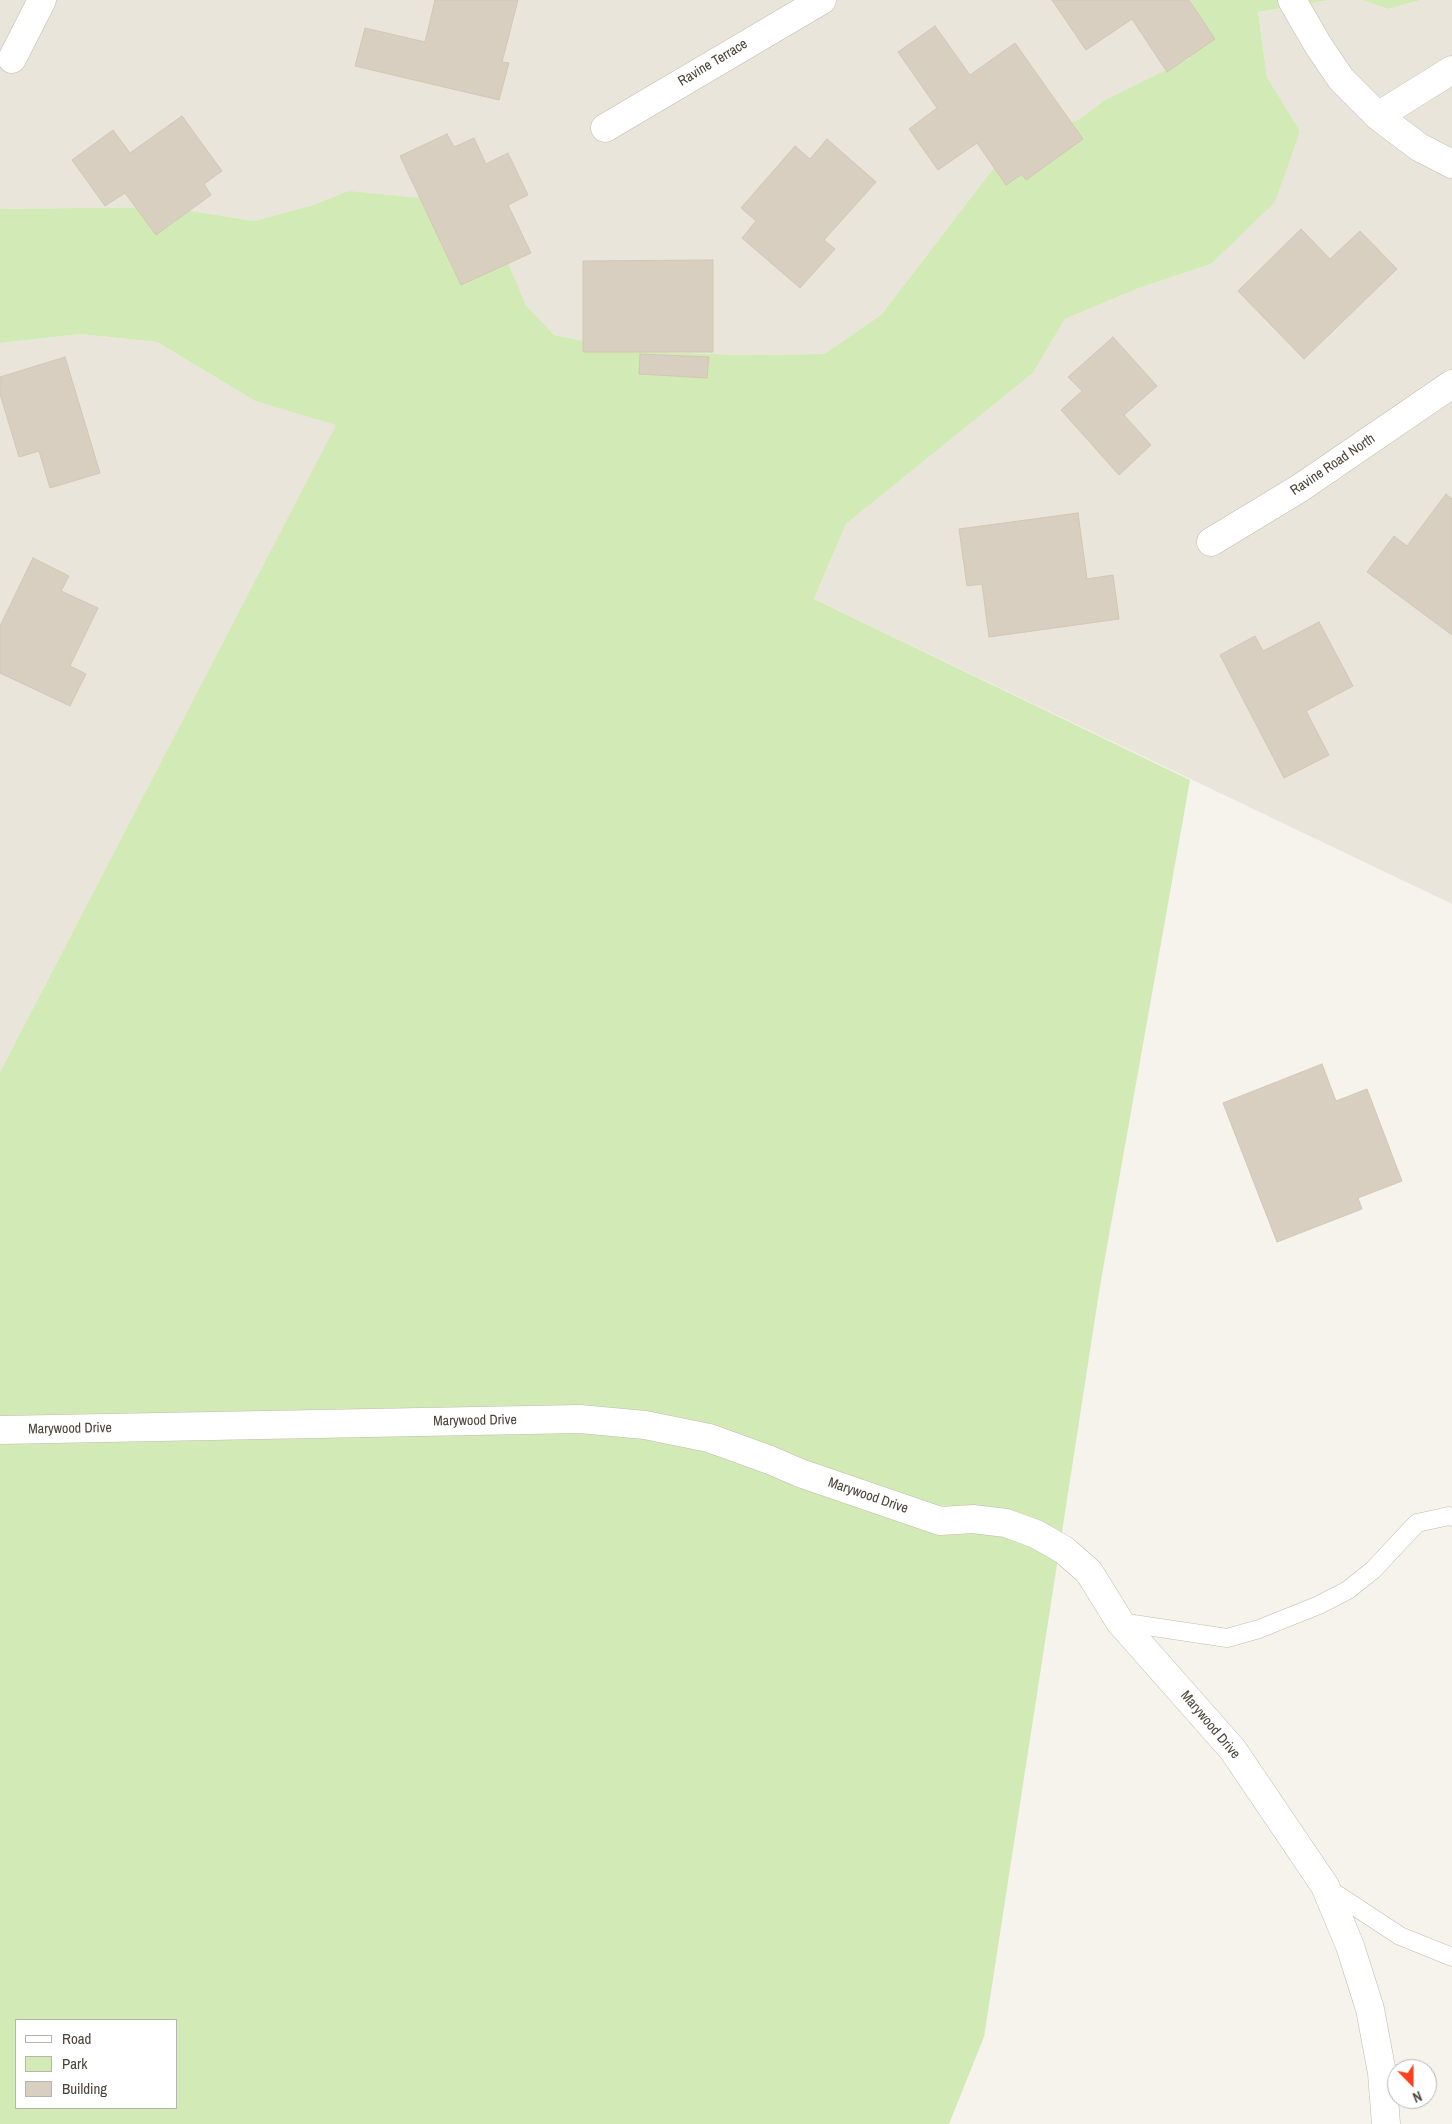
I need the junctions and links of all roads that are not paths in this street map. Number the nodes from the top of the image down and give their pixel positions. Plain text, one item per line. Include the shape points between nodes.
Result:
1 (42, 0) edge
2 (822, 0) edge
3 (1292, 0) edge
4 (12, 60) dead end
5 (1452, 70) edge
6 (1378, 116) junction
7 (605, 128) dead end
8 (1452, 164) edge
9 (1452, 384) edge
10 (1211, 542) dead end
11 (0, 1430) edge
12 (1452, 1517) edge
13 (1120, 1622) junction
14 (1325, 1886) junction
15 (1452, 1957) edge
16 (1386, 2124) edge

1 - 4 street
2 - 7 street, Ravine Terrace
3 - 6 street via 1341,79
5 - 6 street
6 - 8 street via 1419,147
9 - 10 street, Ravine Road North via 1300,488
11 - 13 street, Marywood Drive via 580,1419 645,1425 709,1438 940,1521 973,1518 1006,1523 1036,1534 1064,1550 1088,1572
12 - 13 lane via 1417,1523 1373,1570 1348,1590 1259,1629 1227,1638
13 - 14 street, Marywood Drive via 1233,1750
14 - 15 lane via 1400,1936
14 - 16 street, Marywood Drive via 1350,1946 1370,2008 1382,2073

